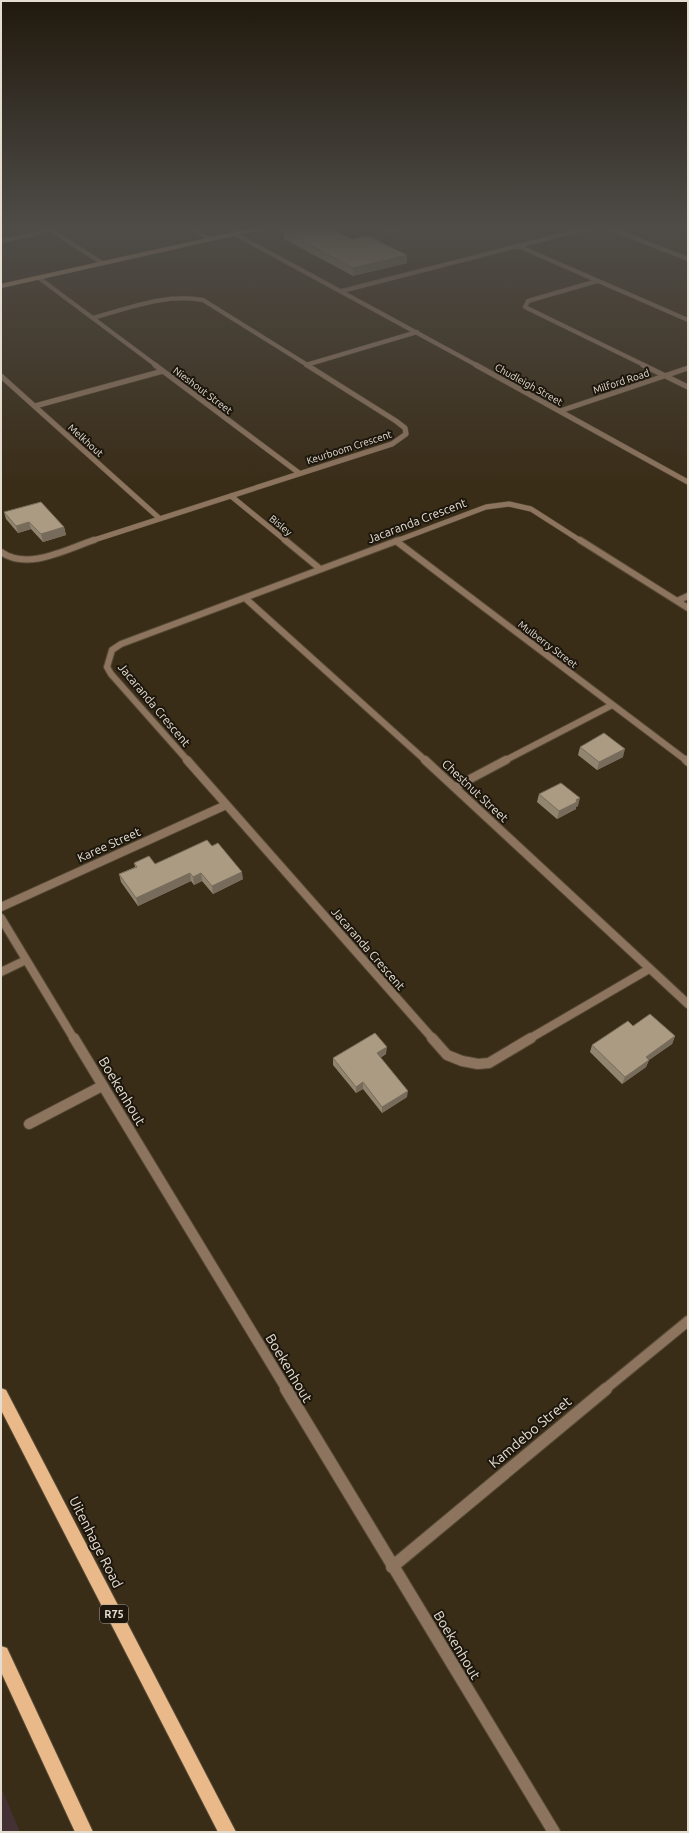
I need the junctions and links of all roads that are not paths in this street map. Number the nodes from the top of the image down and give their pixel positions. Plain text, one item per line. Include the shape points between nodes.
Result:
1 (86, 313) edge
2 (115, 313) edge
3 (223, 313) edge
4 (381, 313) edge
5 (536, 313) edge
6 (671, 313) edge
7 (93, 318) junction
8 (688, 320) edge
9 (417, 332) junction
10 (306, 364) junction
11 (688, 368) edge
12 (162, 371) junction
13 (1, 376) edge
14 (666, 376) junction
15 (688, 387) edge
16 (35, 406) junction
17 (560, 411) junction
18 (299, 473) junction
19 (688, 482) edge
20 (231, 496) junction
21 (159, 518) junction
22 (396, 541) junction
23 (1, 552) edge
24 (319, 568) junction
25 (688, 596) edge
26 (245, 598) junction
27 (677, 601) junction
28 (688, 608) edge
29 (612, 705) junction
30 (688, 762) edge
31 (455, 787) junction
32 (226, 805) junction
33 (1, 906) edge
34 (1, 918) edge
35 (26, 960) junction
36 (649, 969) junction
37 (1, 972) edge
38 (688, 1004) edge
39 (102, 1086) junction
40 (29, 1124) dead end
41 (688, 1320) edge
42 (1, 1395) edge
43 (392, 1567) junction
44 (1, 1654) edge
45 (84, 1832) edge
46 (227, 1832) edge
47 (554, 1832) edge

1 - 7 street, Nieshout Street
2 - 7 street, Keurboom Crescent
3 - 10 street, Keurboom Crescent
4 - 9 street, Chudleigh Street
5 - 14 street
6 - 8 street
7 - 12 street, Nieshout Street
9 - 10 street
9 - 17 street, Chudleigh Street
10 - 18 street, Keurboom Crescent via 396,421 406,431 404,437 392,444
11 - 14 street, Milford Road
12 - 16 street
12 - 18 street, Nieshout Street
13 - 16 street, Melkhout
14 - 15 street
14 - 17 street, Milford Road
16 - 21 street, Melkhout
17 - 19 street, Chudleigh Street
18 - 20 street, Keurboom Crescent
20 - 21 street, Keurboom Crescent
20 - 24 street, Bisley
21 - 23 street, Keurboom Crescent via 34,559 14,559
22 - 24 street, Jacaranda Crescent
22 - 27 street, Jacaranda Crescent via 486,507 502,504 522,506 549,520
22 - 29 street, Mulberry Street
24 - 26 street, Jacaranda Crescent
25 - 27 street
26 - 31 street, Chestnut Street
26 - 32 street, Jacaranda Crescent via 120,644 112,650 107,667
27 - 28 street, Jacaranda Crescent
29 - 30 street, Mulberry Street
29 - 31 street
31 - 36 street, Chestnut Street
32 - 33 street, Karee Street
32 - 36 street, Jacaranda Crescent via 447,1055 456,1060 489,1063
34 - 35 street, Boekenhout
35 - 37 street
35 - 39 street, Boekenhout
36 - 38 street, Chestnut Street
39 - 40 street
39 - 43 street, Boekenhout
41 - 43 street, Kamdebo Street
42 - 46 main road, Uitenhage Road / R75
43 - 47 street, Boekenhout
44 - 45 main road

